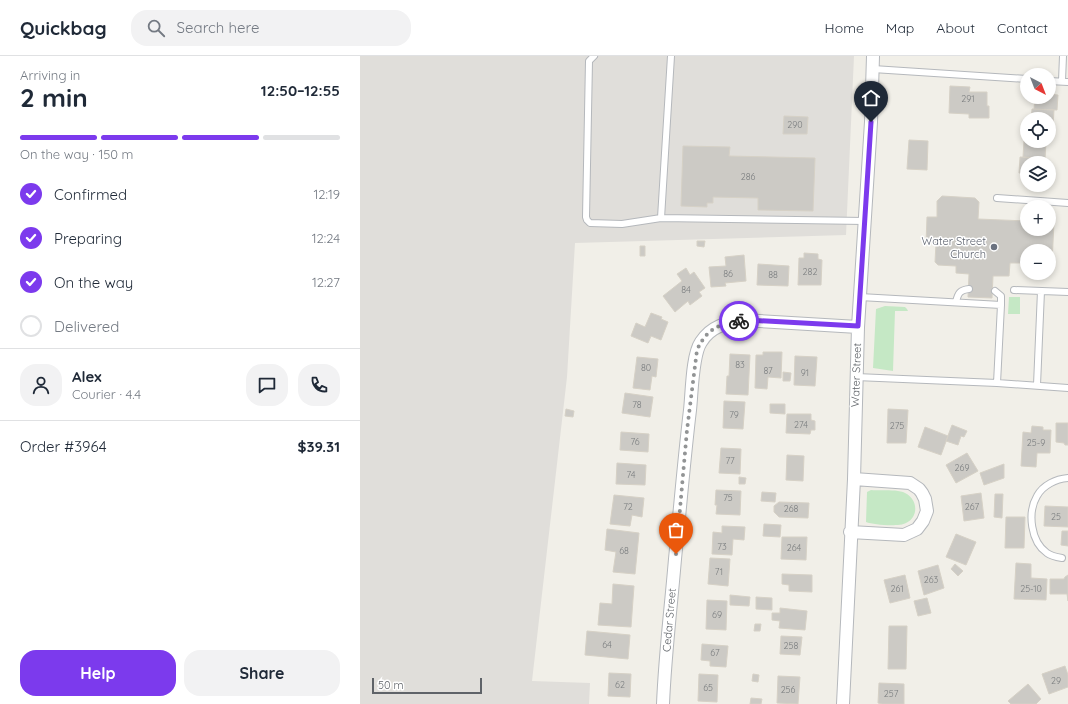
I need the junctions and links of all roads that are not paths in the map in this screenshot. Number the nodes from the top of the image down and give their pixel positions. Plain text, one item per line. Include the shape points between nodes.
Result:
1 (594, 56) edge
2 (670, 56) edge
3 (874, 56) edge
4 (1063, 56) edge
5 (873, 69) junction
6 (1020, 79) edge
7 (1065, 82) edge
8 (997, 198) dead end
9 (1068, 203) edge
10 (662, 218) junction
11 (865, 221) junction
12 (969, 289) dead end
13 (1014, 290) dead end
14 (995, 291) dead end
15 (1041, 291) junction
16 (1068, 292) edge
17 (860, 297) junction
18 (956, 302) junction
19 (1001, 305) junction
20 (858, 326) junction
21 (856, 377) junction
22 (997, 383) junction
23 (1037, 385) junction
24 (1068, 388) edge
25 (1068, 478) edge
26 (854, 479) junction
27 (850, 532) junction
28 (1062, 558) dead end
29 (663, 704) edge
30 (843, 704) edge

1 - 10 lane via 589,61 587,220 592,224 622,224
2 - 10 lane
3 - 5 street, Water Street
4 - 7 lane
5 - 6 lane
5 - 11 street, Water Street
8 - 9 lane
10 - 11 lane
11 - 17 street, Water Street
12 - 18 lane via 960,292
13 - 15 lane
14 - 19 lane via 1001,296
15 - 16 lane
15 - 23 lane
17 - 18 lane
17 - 20 street, Water Street
18 - 19 lane
19 - 22 lane
20 - 21 street, Water Street
20 - 29 street, Cedar Street via 743,320 718,326 701,342 696,358 687,430
21 - 22 lane
21 - 26 street, Water Street
22 - 23 lane
23 - 24 lane
25 - 28 lane via 1057,480 1042,489 1037,496 1032,525 1037,543 1052,556
26 - 27 street, Water Street
26 - 27 street via 910,483 922,493 927,511 917,529 904,535
27 - 30 street, Water Street

